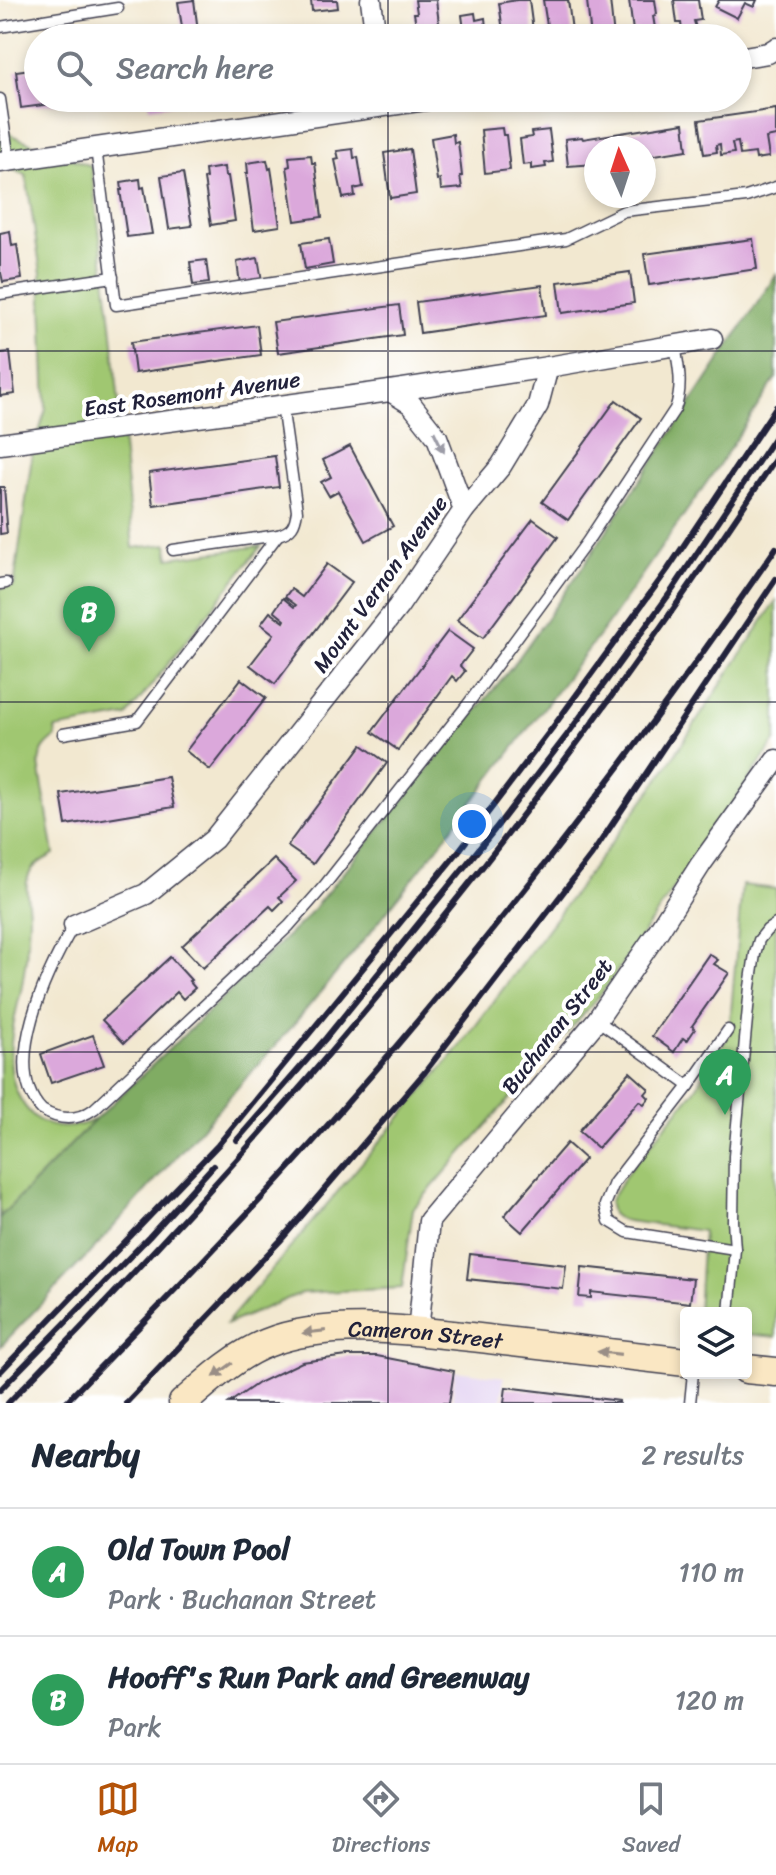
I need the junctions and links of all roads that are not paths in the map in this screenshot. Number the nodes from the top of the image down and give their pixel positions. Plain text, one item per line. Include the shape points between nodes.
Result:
1 (371, 0) edge
2 (118, 8) dead end
3 (374, 24) edge
4 (0, 27) edge
5 (776, 48) edge
6 (752, 56) edge
7 (0, 99) edge
8 (318, 112) edge
9 (96, 148) junction
10 (5, 161) edge
11 (776, 187) edge
12 (113, 277) junction
13 (0, 294) edge
14 (712, 339) dead end
15 (675, 346) junction
16 (548, 367) junction
17 (390, 391) junction
18 (282, 405) junction
19 (0, 444) edge
20 (464, 510) junction
21 (278, 535) junction
22 (173, 550) dead end
23 (63, 734) dead end
24 (776, 760) edge
25 (776, 924) edge
26 (74, 925) joint
27 (597, 1020) junction
28 (19, 1027) dead end
29 (728, 1030) dead end
30 (14, 1065) dead end
31 (689, 1086) junction
32 (735, 1249) junction
33 (730, 1307) edge
34 (418, 1332) junction
35 (680, 1361) edge
36 (752, 1370) edge
37 (776, 1372) edge
38 (692, 1379) edge
39 (183, 1403) edge
40 (690, 1403) edge

1 - 3 street
2 - 4 lane
5 - 6 street
7 - 10 lane
8 - 9 street
9 - 10 street
9 - 12 lane
11 - 12 lane via 746,197 624,211 566,239 116,305
12 - 13 lane
14 - 15 street, East Rosemont Avenue
15 - 16 street, East Rosemont Avenue
15 - 30 lane via 680,382 675,409 587,542 468,704 289,926 86,1114 68,1119 40,1109 22,1091
16 - 17 street, East Rosemont Avenue
16 - 20 street, Mount Vernon Avenue via 538,405 501,466
17 - 18 street, East Rosemont Avenue
17 -> 20 street via 411,404 437,437
18 - 19 street, East Rosemont Avenue
18 - 21 lane via 297,511 295,524
20 - 26 street, Mount Vernon Avenue via 398,607 214,839 146,894
21 - 22 lane
21 - 23 lane via 137,721
24 - 27 street, Buchanan Street
25 - 32 lane via 759,940 750,987 734,1156
26 - 28 lane
27 - 31 lane
27 - 34 street, Buchanan Street via 429,1221
29 - 31 lane
31 - 32 lane via 614,1183 605,1205 609,1221 627,1232
32 - 33 lane
35 -> 34 street, Cameron Street
34 -> 39 street, Cameron Street via 319,1331 266,1343
36 - 37 street
38 - 40 lane

